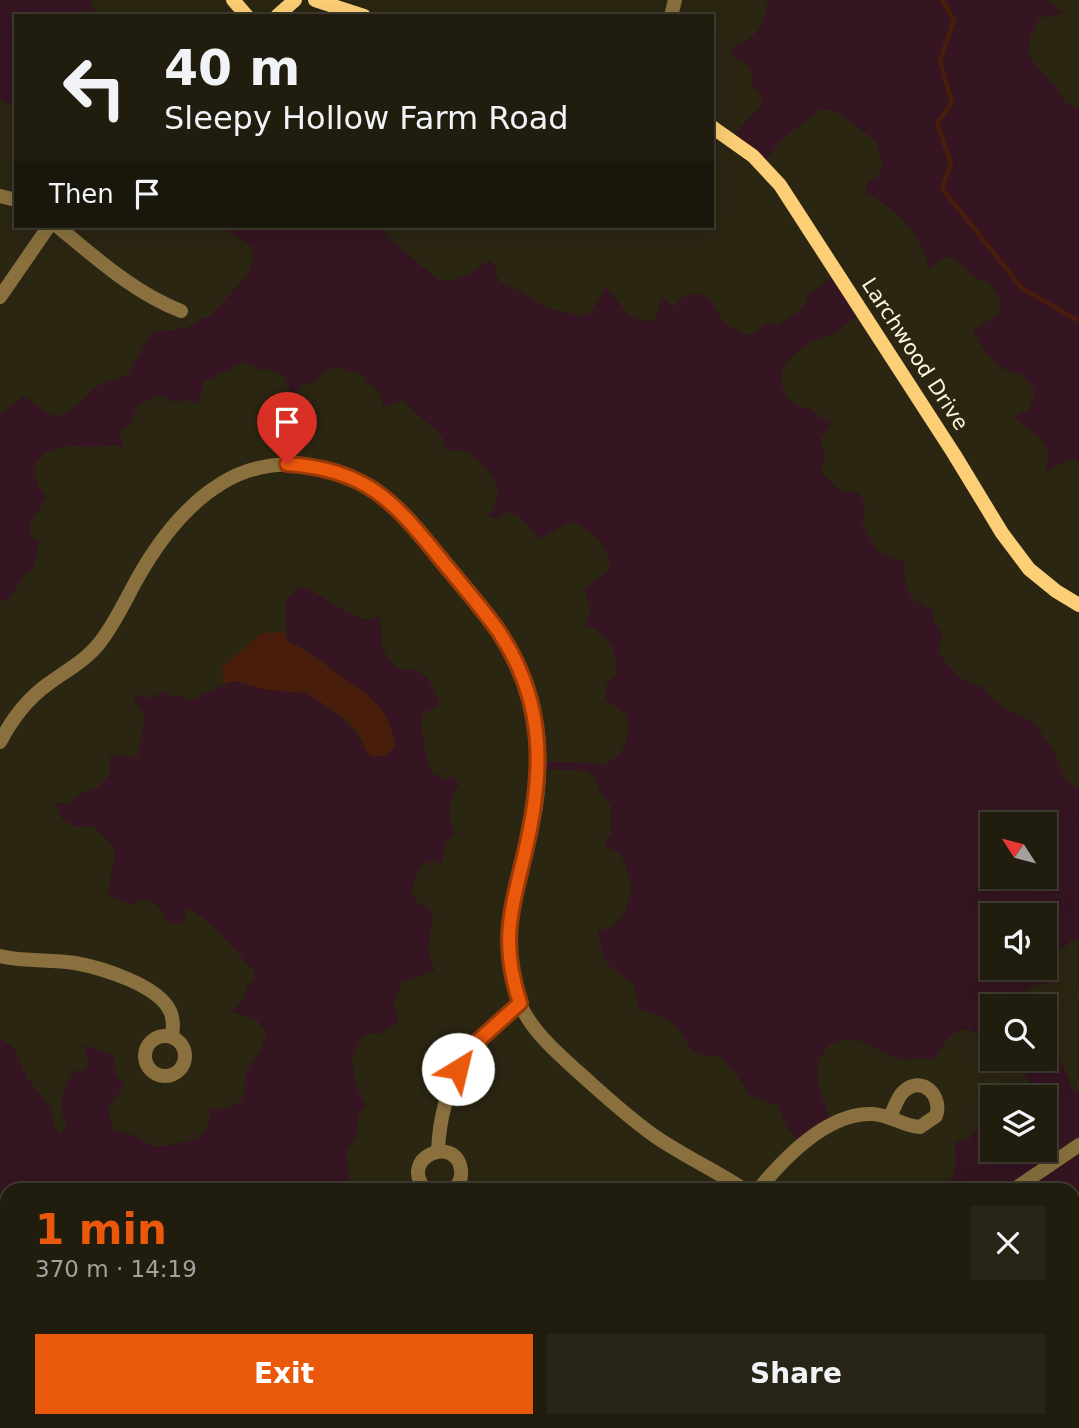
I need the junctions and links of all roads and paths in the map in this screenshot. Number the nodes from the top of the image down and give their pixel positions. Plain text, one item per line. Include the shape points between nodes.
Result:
1 (233, 0) edge
2 (295, 0) edge
3 (315, 0) edge
4 (245, 14) edge
5 (279, 14) edge
6 (358, 14) edge
7 (714, 128) edge
8 (48, 228) edge
9 (59, 228) edge
10 (0, 297) edge
11 (181, 311) dead end
12 (1079, 605) edge
13 (0, 742) edge
14 (0, 956) edge
15 (520, 1003) junction
16 (172, 1037) dead end
17 (890, 1117) dead end
18 (1079, 1145) edge
19 (438, 1151) junction
20 (422, 1183) edge
21 (458, 1183) edge
22 (734, 1183) edge
23 (765, 1183) edge
24 (1023, 1183) edge

1 - 4 street
2 - 5 street
3 - 6 street
7 - 12 street, Larchwood Drive via 753,156 780,185 1002,533 1029,569
8 - 10 street
9 - 11 street via 158,302
13 - 15 street via 19,710 102,640 158,546 202,497 240,473 263,467 312,466 357,480 407,518 499,632 526,686 539,764 536,806 507,941
14 - 16 street via 76,963 123,977 166,1004
15 - 19 street via 478,1041 458,1069 444,1103
15 - 22 street via 552,1049 637,1123
17 - 23 street via 867,1114 834,1123
18 - 24 street
19 - 20 street via 420,1164
19 - 21 street via 452,1155 461,1167

